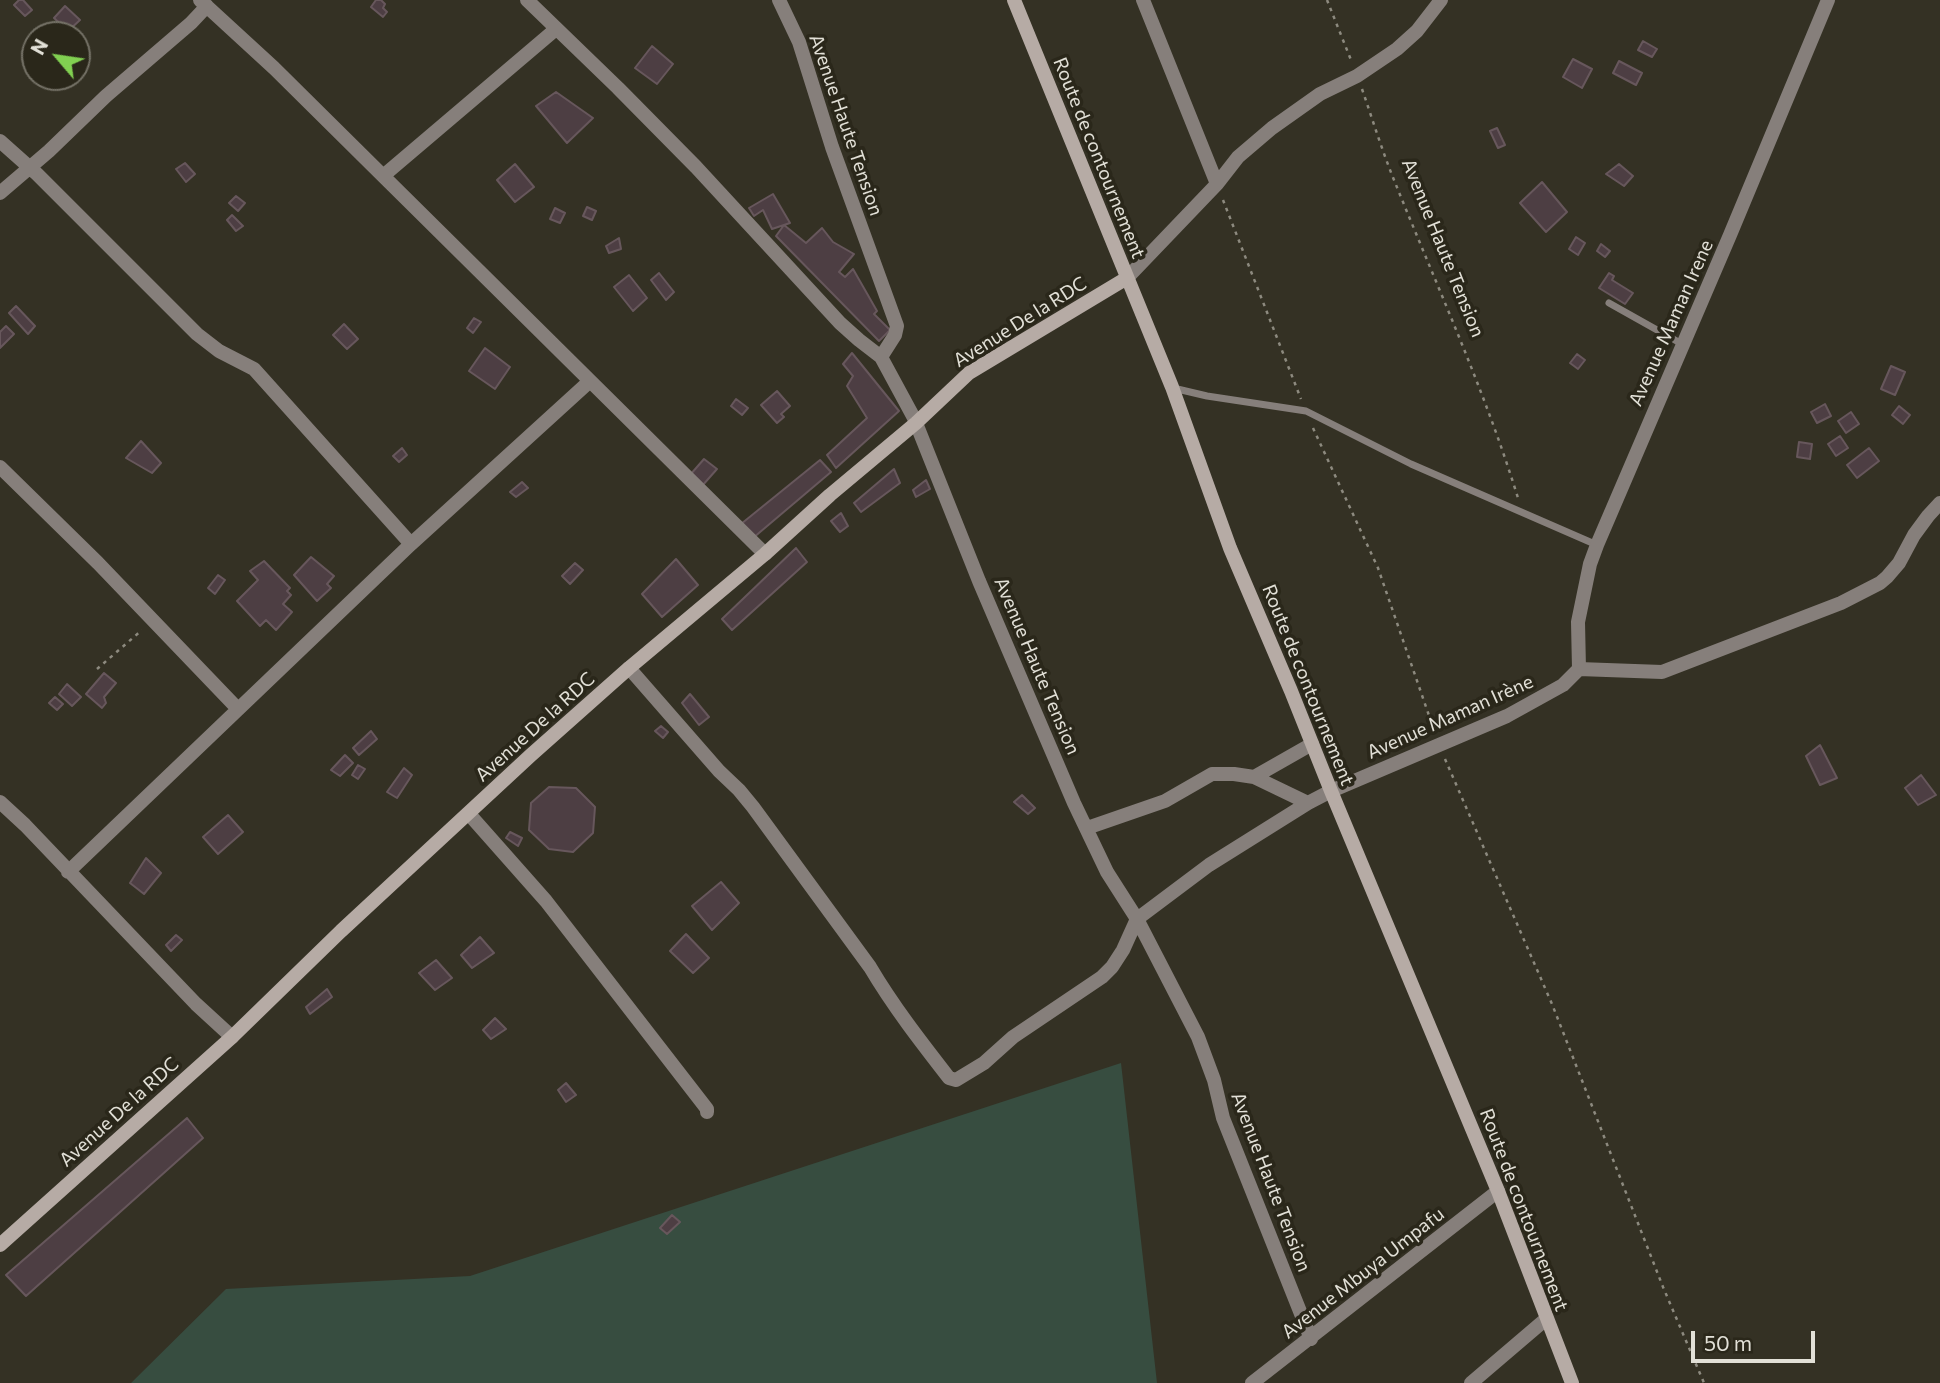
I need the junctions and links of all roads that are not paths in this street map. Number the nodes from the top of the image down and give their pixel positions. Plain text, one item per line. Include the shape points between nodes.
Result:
1 (527, 0) edge
2 (779, 0) edge
3 (1014, 0) edge
4 (1143, 0) edge
5 (1441, 0) edge
6 (1828, 0) edge
7 (203, 3) edge
8 (556, 29) junction
9 (0, 141) edge
10 (29, 168) junction
11 (383, 176) junction
12 (1217, 184) junction
13 (0, 193) edge
14 (1128, 278) junction
15 (1609, 303) dead end
16 (1682, 344) junction
17 (881, 357) junction
18 (590, 381) junction
19 (1172, 387) junction
20 (916, 424) junction
21 (0, 467) edge
22 (1940, 503) edge
23 (411, 544) junction
24 (1597, 545) junction
25 (765, 554) junction
26 (629, 668) junction
27 (1579, 669) junction
28 (237, 708) junction
29 (1312, 744) junction
30 (1254, 777) junction
31 (1331, 791) junction
32 (0, 803) edge
33 (1308, 803) junction
34 (469, 814) junction
35 (1087, 828) junction
36 (68, 872) junction
37 (1137, 919) junction
38 (232, 1037) junction
39 (707, 1112) dead end
40 (1498, 1192) junction
41 (0, 1245) edge
42 (1546, 1319) junction
43 (1311, 1339) junction
44 (1252, 1383) edge
45 (1472, 1383) edge
46 (1572, 1383) edge

1 - 8 street
2 - 17 street, Avenue Haute Tension via 799,42 897,326
3 - 14 street, Route de contournement
4 - 12 street
5 - 12 street via 1417,31 1378,63 1320,94 1272,128 1238,157
6 - 16 street, Avenue Maman Irene
7 - 10 street via 191,23
7 - 11 street
8 - 11 street
8 - 17 street via 696,167 840,323
9 - 10 street
10 - 13 street
10 - 23 street via 197,334 254,369
11 - 18 street
12 - 14 street
14 - 19 street, Route de contournement
14 - 20 street, Avenue De la RDC via 969,373
15 - 16 lane
16 - 24 street, Avenue Maman Irene
17 - 20 street, Avenue Haute Tension
18 - 23 street
18 - 25 street
19 - 24 lane via 1306,411 1411,464
19 - 29 street, Route de contournement via 1230,548
20 - 25 street, Avenue De la RDC
20 - 35 street, Avenue Haute Tension
21 - 28 street
22 - 27 street via 1887,577 1842,603 1662,671
23 - 28 street
24 - 27 street, Avenue Maman Irene via 1578,622
25 - 26 street, Avenue De la RDC
26 - 34 street, Avenue De la RDC
26 - 37 street via 753,807 949,1079 972,1070 1102,977 1123,950
27 - 31 street, Avenue Maman Irène via 1563,685 1507,716
28 - 36 street
29 - 30 street
29 - 31 street, Route de contournement
30 - 33 street
30 - 35 street via 1212,774 1165,801
31 - 33 street, Avenue Maman Irène
31 - 40 street, Route de contournement
32 - 36 street
33 - 37 street, Avenue Maman Irène via 1209,864
34 - 38 street, Avenue De la RDC
34 - 39 street via 552,909
35 - 37 street, Avenue Haute Tension via 1107,872
36 - 38 street
37 - 43 street, Avenue Haute Tension via 1198,1037 1223,1118
38 - 41 street, Avenue De la RDC
40 - 42 street, Route de contournement
40 - 43 street, Avenue Mbuya Umpafu
42 - 45 street
42 - 46 street, Route de contournement
43 - 44 street, Avenue Mbuya Umpafu

